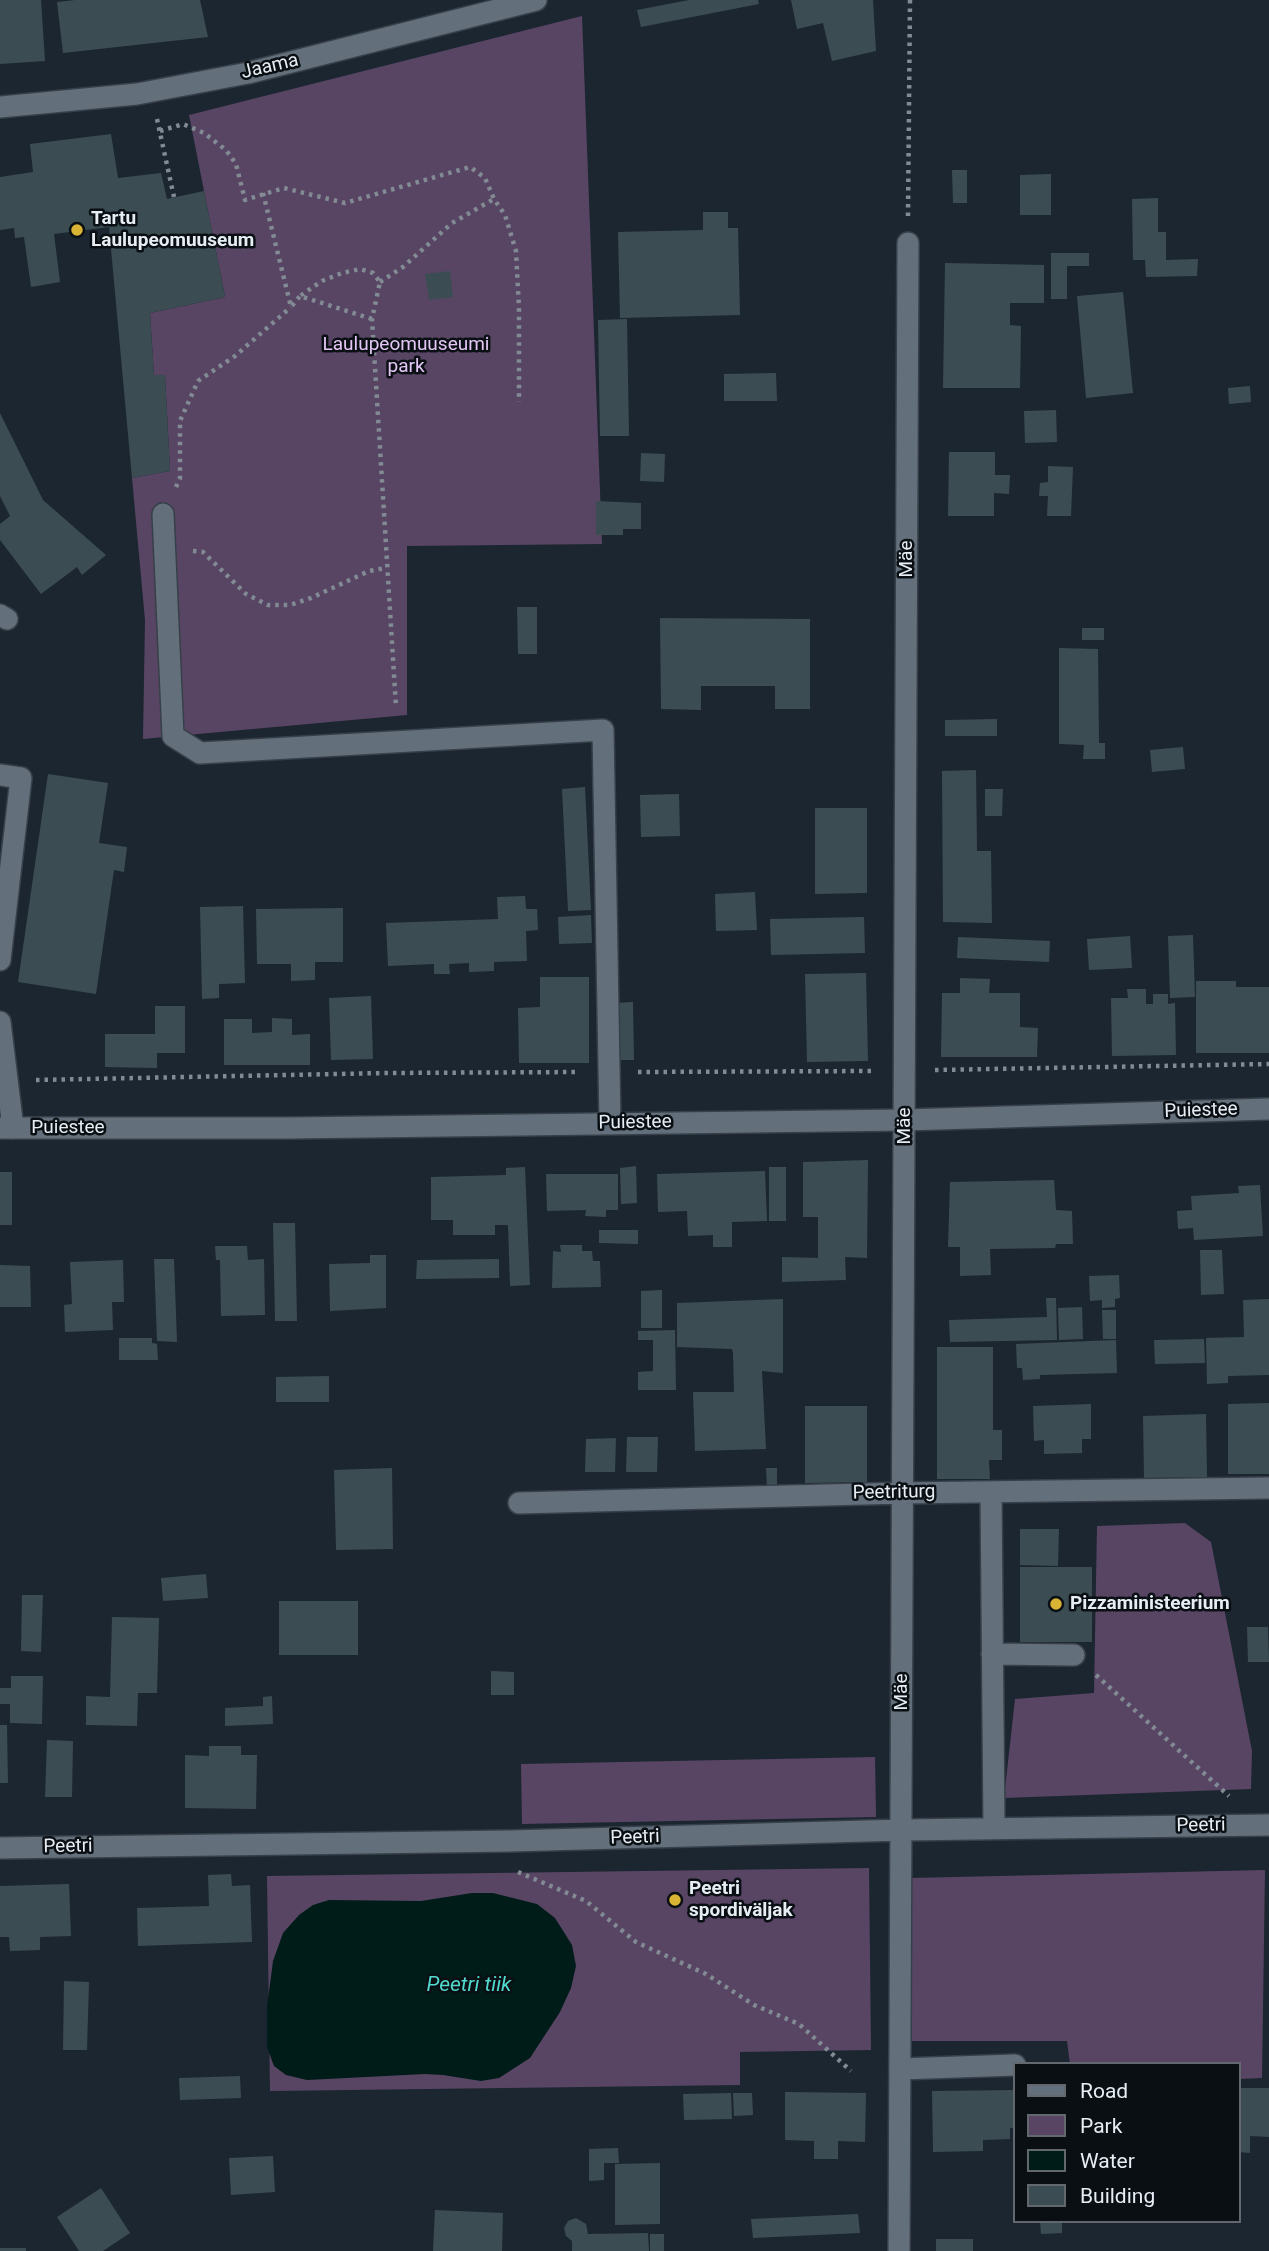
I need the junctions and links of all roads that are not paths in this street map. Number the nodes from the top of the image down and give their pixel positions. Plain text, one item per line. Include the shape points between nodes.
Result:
1 (536, 0) edge
2 (0, 107) edge
3 (908, 243) road end
4 (163, 514) road end
5 (0, 775) edge
6 (0, 960) edge
7 (0, 1022) edge
8 (1269, 1109) edge
9 (905, 1120) junction
10 (610, 1124) junction
11 (6, 1128) edge
12 (1269, 1488) edge
13 (991, 1492) junction
14 (903, 1493) junction
15 (519, 1503) dead end
16 (992, 1654) junction
17 (1074, 1655) road end
18 (1269, 1825) edge
19 (994, 1828) junction
20 (902, 1830) junction
21 (0, 1848) edge
22 (1014, 2065) edge
23 (900, 2068) junction
24 (899, 2251) edge

1 - 2 street, Jaama via 248,73 151,91
3 - 9 street, Mäe
4 - 10 street via 173,736 200,753 603,730
5 - 6 street via 21,778
7 - 11 street
8 - 9 street, Puiestee
9 - 10 street, Puiestee
9 - 14 street, Mäe
10 - 11 street, Puiestee
12 - 13 street, Peetriturg
13 - 14 street, Peetriturg
13 - 16 street
14 - 15 street, Peetriturg
14 - 20 street, Mäe
16 - 17 street
16 - 19 street
18 - 19 street, Peetri
19 - 20 street, Peetri
20 - 21 street, Peetri
20 - 23 street, Mäe
22 - 23 street
23 - 24 street, Mäe

